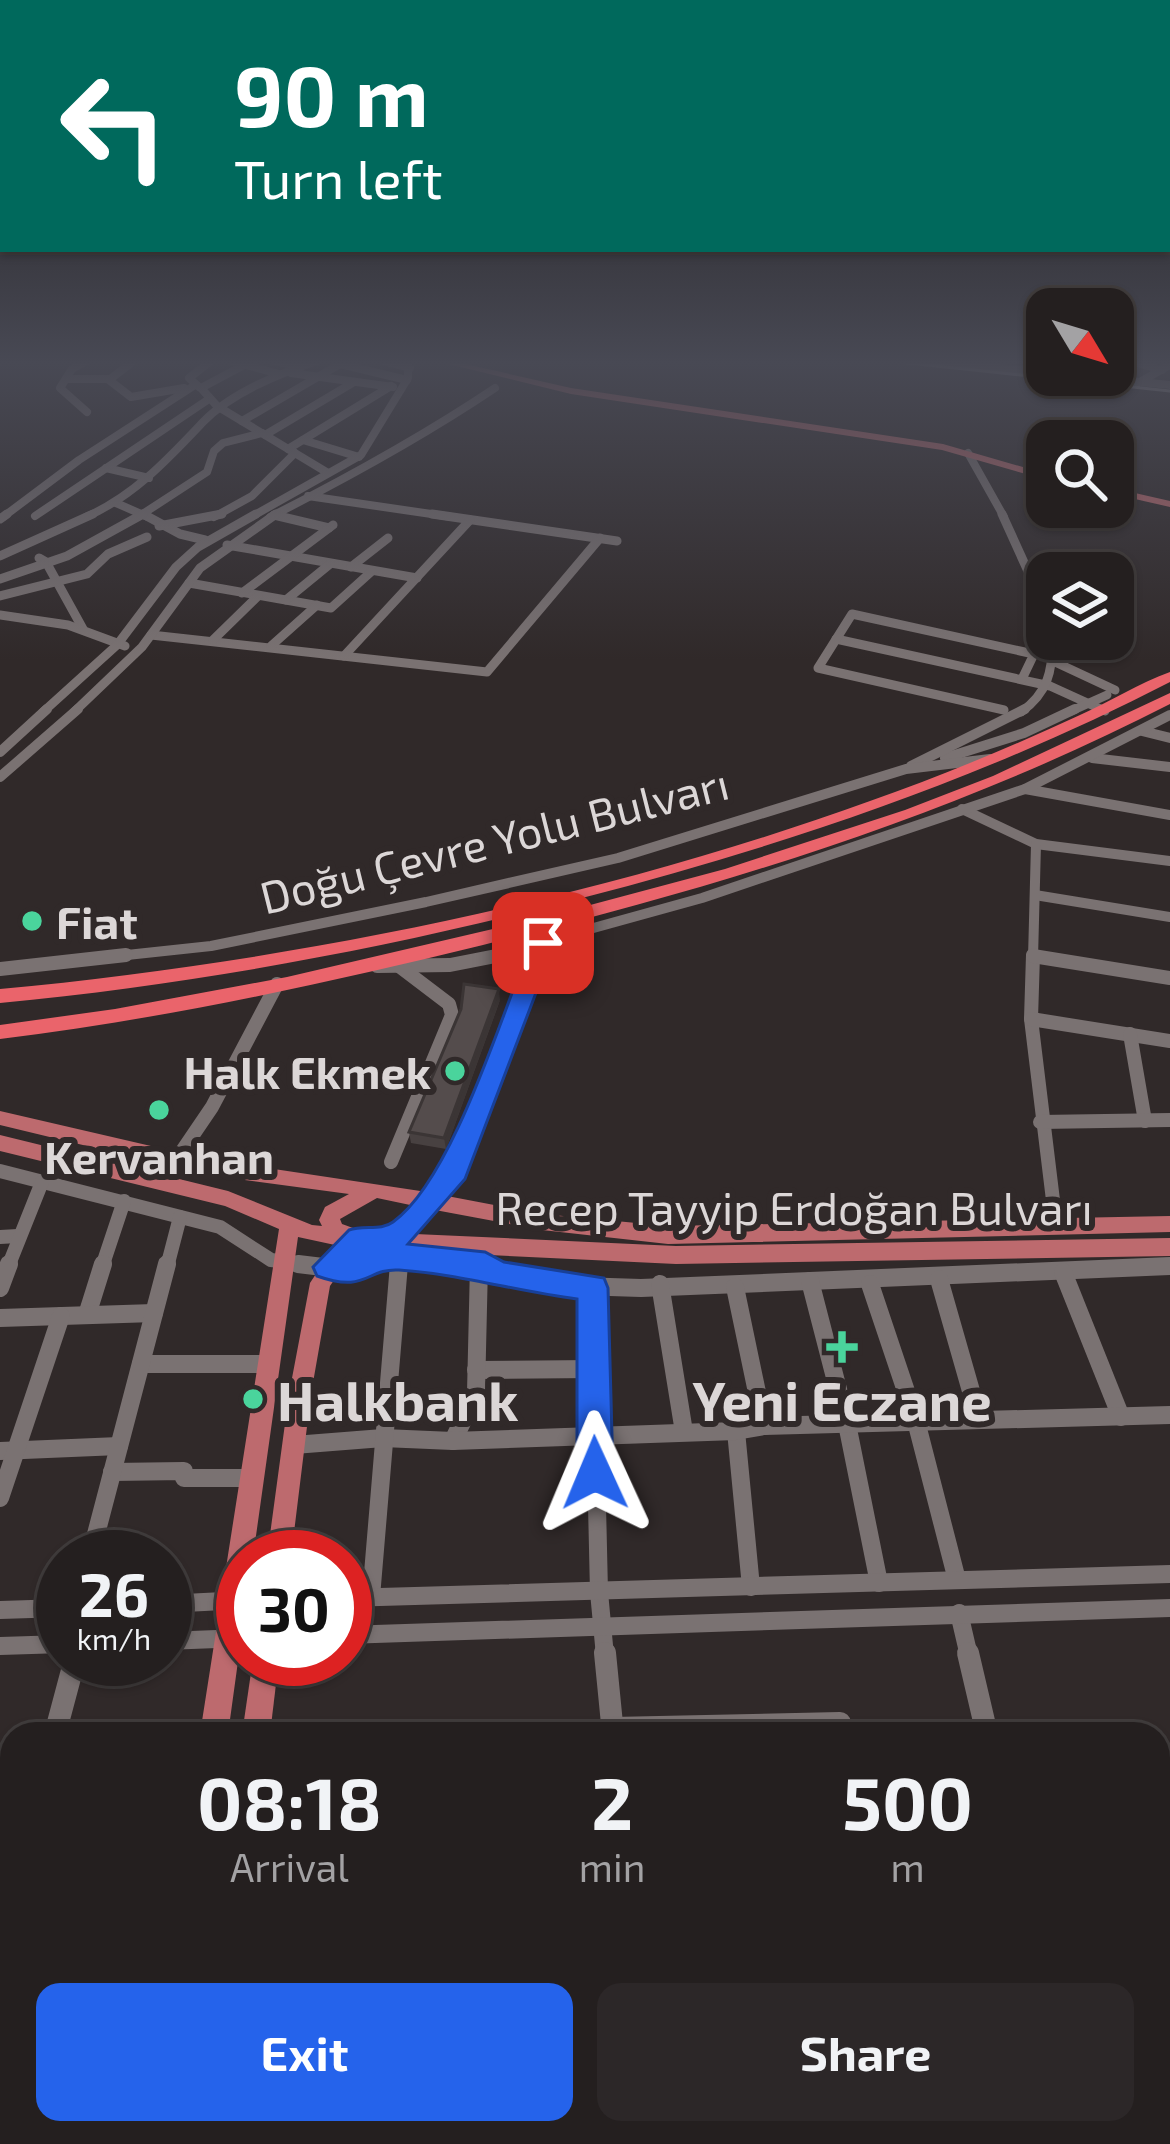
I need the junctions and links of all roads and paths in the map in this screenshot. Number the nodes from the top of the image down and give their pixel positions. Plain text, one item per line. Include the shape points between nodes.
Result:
1 (83, 460) edge
2 (119, 460) edge
3 (169, 460) edge
4 (212, 460) edge
5 (282, 460) edge
6 (306, 460) edge
7 (352, 460) edge
8 (382, 460) edge
9 (972, 460) edge
10 (991, 460) edge
11 (78, 463) junction
12 (108, 468) junction
13 (1026, 471) edge
14 (328, 473) junction
15 (149, 478) junction
16 (1134, 495) edge
17 (308, 496) junction
18 (116, 503) junction
19 (1170, 503) edge
20 (144, 512) junction
21 (274, 515) junction
22 (0, 516) edge
23 (470, 520) junction
24 (159, 526) junction
25 (69, 527) junction
26 (174, 534) junction
27 (147, 536) junction
28 (388, 538) dead end
29 (600, 538) junction
30 (206, 540) junction
31 (617, 541) dead end
32 (227, 545) junction
33 (18, 549) junction
34 (74, 553) junction
35 (0, 556) edge
36 (290, 557) junction
37 (46, 562) junction
38 (330, 564) junction
39 (351, 567) junction
40 (1026, 567) edge
41 (372, 571) junction
42 (417, 578) junction
43 (0, 579) edge
44 (189, 583) junction
45 (57, 584) junction
46 (242, 592) junction
47 (0, 596) edge
48 (258, 596) junction
49 (286, 600) junction
50 (316, 605) junction
51 (0, 615) edge
52 (83, 629) junction
53 (151, 635) junction
54 (836, 639) junction
55 (213, 640) junction
56 (117, 645) junction
57 (271, 646) junction
58 (142, 647) junction
59 (344, 656) junction
60 (1170, 660) edge
61 (1055, 662) joint
62 (1170, 676) edge
63 (1022, 679) junction
64 (1050, 686) junction
65 (1170, 698) edge
66 (1104, 699) junction
67 (1004, 710) dead end
68 (1170, 716) edge
69 (1142, 731) junction
70 (1170, 738) edge
71 (1129, 739) junction
72 (0, 752) edge
73 (1001, 758) junction
74 (1092, 758) junction
75 (1149, 765) junction
76 (1170, 767) edge
77 (906, 769) junction
78 (0, 777) edge
79 (935, 784) junction
80 (1025, 789) junction
81 (962, 809) junction
82 (1170, 814) edge
83 (1036, 844) junction
84 (1170, 861) edge
85 (1034, 895) junction
86 (1170, 917) edge
87 (543, 943) junction
88 (1033, 956) junction
89 (365, 966) junction
90 (398, 966) junction
91 (0, 969) edge
92 (1170, 978) edge
93 (277, 984) junction
94 (0, 996) edge
95 (1031, 1019) junction
96 (1130, 1034) junction
97 (0, 1035) edge
98 (1170, 1041) edge
99 (0, 1118) edge
100 (1145, 1120) junction
101 (1170, 1120) edge
102 (1040, 1121) junction
103 (0, 1143) edge
104 (176, 1160) junction
105 (391, 1162) dead end
106 (0, 1171) edge
107 (42, 1182) junction
108 (376, 1190) junction
109 (124, 1201) junction
110 (428, 1203) junction
111 (180, 1217) junction
112 (1170, 1223) edge
113 (290, 1225) junction
114 (1056, 1226) junction
115 (18, 1236) junction
116 (0, 1237) edge
117 (360, 1240) junction
118 (1170, 1247) edge
119 (393, 1249) junction
120 (286, 1263) junction
121 (479, 1265) junction
122 (1170, 1266) edge
123 (328, 1267) junction
124 (1064, 1272) junction
125 (939, 1279) junction
126 (810, 1281) junction
127 (870, 1283) junction
128 (660, 1285) junction
129 (735, 1287) junction
130 (0, 1288) edge
131 (592, 1288) junction
132 (154, 1312) junction
133 (87, 1315) junction
134 (61, 1316) junction
135 (0, 1318) edge
136 (141, 1364) junction
137 (269, 1364) junction
138 (594, 1369) junction
139 (476, 1370) junction
140 (1170, 1415) edge
141 (1121, 1417) junction
142 (980, 1419) junction
143 (916, 1421) junction
144 (848, 1424) junction
145 (764, 1426) junction
146 (685, 1432) junction
147 (736, 1432) junction
148 (594, 1433) junction
149 (383, 1438) junction
150 (453, 1441) junction
151 (294, 1445) junction
152 (119, 1447) junction
153 (8, 1450) edge
154 (112, 1472) junction
155 (252, 1478) junction
156 (0, 1498) edge
157 (97, 1530) edge
158 (246, 1530) edge
159 (283, 1530) edge
160 (1170, 1574) edge
161 (957, 1580) junction
162 (879, 1582) junction
163 (372, 1584) edge
164 (751, 1587) junction
165 (599, 1592) junction
166 (372, 1597) edge
167 (1170, 1608) edge
168 (36, 1609) edge
169 (0, 1610) edge
170 (958, 1613) junction
171 (602, 1628) junction
172 (372, 1634) edge
173 (36, 1645) edge
174 (0, 1646) edge
175 (68, 1686) edge
176 (225, 1686) edge
177 (262, 1686) edge
178 (58, 1722) edge
179 (217, 1722) edge
180 (258, 1722) edge
181 (611, 1722) edge
182 (984, 1722) edge

1 - 11 street
2 - 12 street
3 - 15 street
4 - 20 street via 207,472
5 - 24 street via 232,513
6 - 14 street
7 - 14 street
8 - 17 street
9 - 40 street
10 - 13 main road
11 - 12 street
11 - 22 street
12 - 15 street
12 - 25 street via 35,516
14 - 30 street
15 - 18 street
16 - 19 main road
17 - 21 street
17 - 23 street
18 - 20 street
18 - 25 street
20 - 24 street
20 - 34 street
21 - 32 street
21 - 36 street via 331,527
23 - 29 street
23 - 42 street
24 - 26 street
25 - 33 street
26 - 27 street
26 - 30 street
27 - 34 street
27 - 45 street
28 - 39 street
29 - 31 street
29 - 59 street via 487,672
30 - 56 street
32 - 36 street
32 - 44 street
33 - 35 street
33 - 37 street
34 - 37 street
36 - 38 street
36 - 46 street
37 - 43 street
37 - 45 street
38 - 39 street
38 - 49 street
39 - 41 street
41 - 42 street
41 - 50 street via 331,608
42 - 59 street
44 - 46 street
44 - 53 street
45 - 47 street
45 - 52 street
46 - 48 street
48 - 49 street
48 - 55 street
49 - 50 street
50 - 57 street
51 - 52 street
52 - 56 street
53 - 55 street
53 - 58 street
54 - 63 street
54 - 63 street via 852,614 1034,654
54 - 67 street via 818,668
55 - 57 street
56 - 58 street
56 - 72 street
57 - 59 street
58 - 78 street
60 - 66 highway
61 - 64 street
61 - 66 street
62 - 66 highway, Doğu Çevre Yolu Bulvarı
63 - 64 street
64 - 66 street
64 - 77 street via 1023,716
65 - 89 highway, Doğu Çevre Yolu Bulvarı via 1014,774 888,822 647,897
66 - 73 highway, Doğu Çevre Yolu Bulvarı
66 - 77 street
68 - 69 street
69 - 70 street
69 - 71 street
71 - 74 street
71 - 75 street via 1130,754
73 - 77 street, Doğu Çevre Yolu Bulvarı
73 - 79 highway, Doğu Çevre Yolu Bulvarı
74 - 75 street
74 - 80 street
75 - 76 street
77 - 79 street
77 - 91 street, Doğu Çevre Yolu Bulvarı via 618,858 426,902 211,946
79 - 94 highway, Doğu Çevre Yolu Bulvarı via 620,884 386,940 160,981
80 - 81 street
80 - 82 street
81 - 83 street
81 - 87 street via 807,865
83 - 84 street
83 - 85 street
85 - 86 street
85 - 88 street
87 - 90 street via 450,965
87 - 110 main road via 450,1179
88 - 92 street
88 - 95 street
89 - 90 street
89 - 93 highway, Doğu Çevre Yolu Bulvarı
90 - 105 street via 449,1004 452,1015
93 - 97 highway, Doğu Çevre Yolu Bulvarı
93 - 104 street
95 - 96 street
95 - 102 street
96 - 98 street
96 - 100 street
99 - 104 main road, Recep Tayyip Erdoğan Bulvarı
100 - 101 street
100 - 102 street
102 - 114 street
103 - 113 main road, Recep Tayyip Erdoğan Bulvarı via 228,1199
104 - 108 main road, Recep Tayyip Erdoğan Bulvarı
106 - 107 street
107 - 109 street
107 - 115 street
108 - 110 main road, Recep Tayyip Erdoğan Bulvarı
108 - 117 main road via 338,1206 329,1220
109 - 111 street
109 - 133 street
110 - 114 main road, Recep Tayyip Erdoğan Bulvarı via 668,1235
110 - 119 main road
111 - 120 street via 220,1227
111 - 132 street
112 - 114 main road, Recep Tayyip Erdoğan Bulvarı
113 - 117 main road, Recep Tayyip Erdoğan Bulvarı
113 - 120 main road
115 - 116 street
115 - 130 street
117 - 119 main road, Recep Tayyip Erdoğan Bulvarı
117 - 123 main road
118 - 119 main road, Recep Tayyip Erdoğan Bulvarı via 676,1255
119 - 121 street
119 - 123 street via 356,1271
119 - 149 street
120 - 123 street
120 - 137 main road
121 - 131 street via 497,1275
121 - 139 street
122 - 124 street
123 - 151 main road
124 - 125 street
124 - 141 street
125 - 127 street
125 - 142 street
126 - 127 street
126 - 129 street
126 - 144 street
127 - 143 street
128 - 129 street
128 - 131 street
128 - 146 street
129 - 145 street
131 - 138 street
132 - 133 street
132 - 136 street
133 - 134 street
134 - 135 street
134 - 153 street
136 - 137 street
136 - 152 street
137 - 155 main road
138 - 139 street
138 - 148 street
139 - 150 street via 476,1393
140 - 141 street
141 - 142 street
142 - 143 street
143 - 144 street
143 - 161 street
144 - 145 street
144 - 162 street
145 - 147 street
146 - 147 street
146 - 148 street
147 - 164 street
148 - 150 street
148 - 165 street
149 - 150 street
149 - 151 street
149 - 163 street
151 - 159 main road
152 - 153 street
152 - 154 street
153 - 156 street
154 - 155 street
154 - 157 street
155 - 158 main road
160 - 161 street
161 - 162 street
162 - 164 street
164 - 165 street
165 - 166 street
165 - 171 street
167 - 170 street
168 - 169 street
170 - 171 street
170 - 182 street
171 - 172 street
171 - 181 street
173 - 174 street
175 - 178 street
176 - 179 main road
177 - 180 main road

